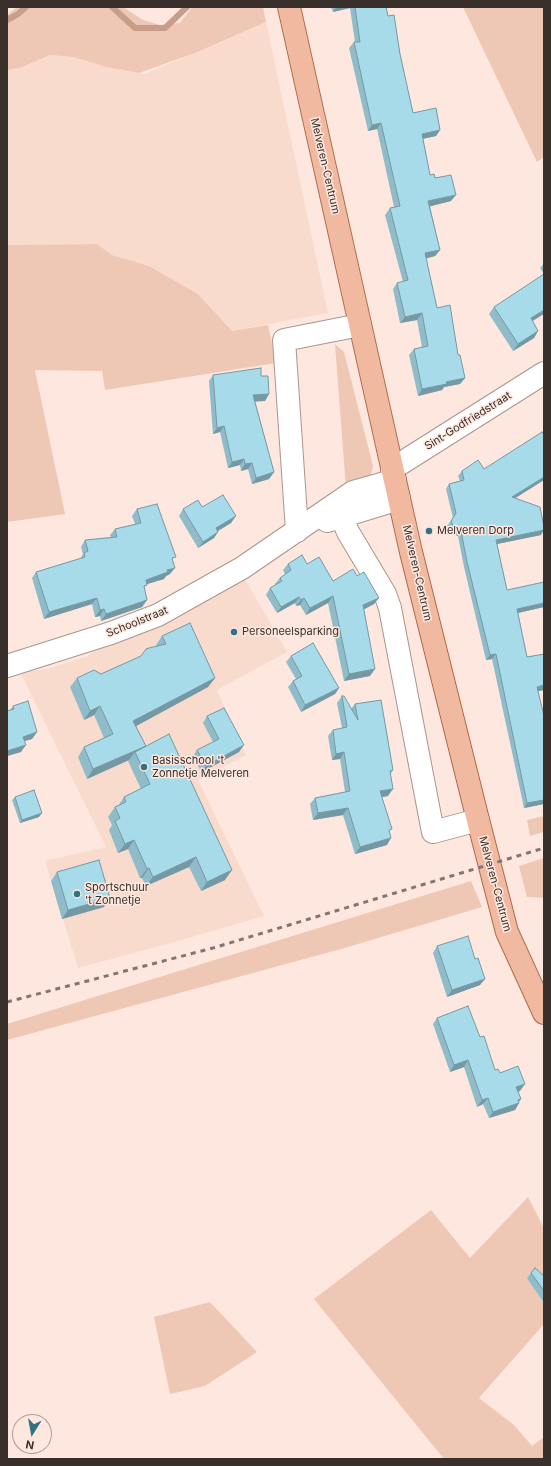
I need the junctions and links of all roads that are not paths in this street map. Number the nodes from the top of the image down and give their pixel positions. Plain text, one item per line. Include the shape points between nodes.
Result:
1 (289, 7) edge
2 (360, 325) junction
3 (544, 373) edge
4 (396, 483) junction
5 (341, 516) junction
6 (297, 531) junction
7 (7, 666) edge
8 (478, 820) junction
9 (544, 1013) edge

1 - 2 main road, Melveren-Centrum
2 - 4 main road, Melveren-Centrum
2 - 6 street via 284,340
3 - 4 street, Sint-Godfriedstraat
4 - 5 street, Schoolstraat
4 - 6 street, Schoolstraat via 353,492
4 - 8 main road, Melveren-Centrum
5 - 6 street, Schoolstraat
5 - 8 street via 385,594 390,608 433,832
6 - 7 street, Schoolstraat via 242,568 158,615
8 - 9 main road, Melveren-Centrum via 507,932

